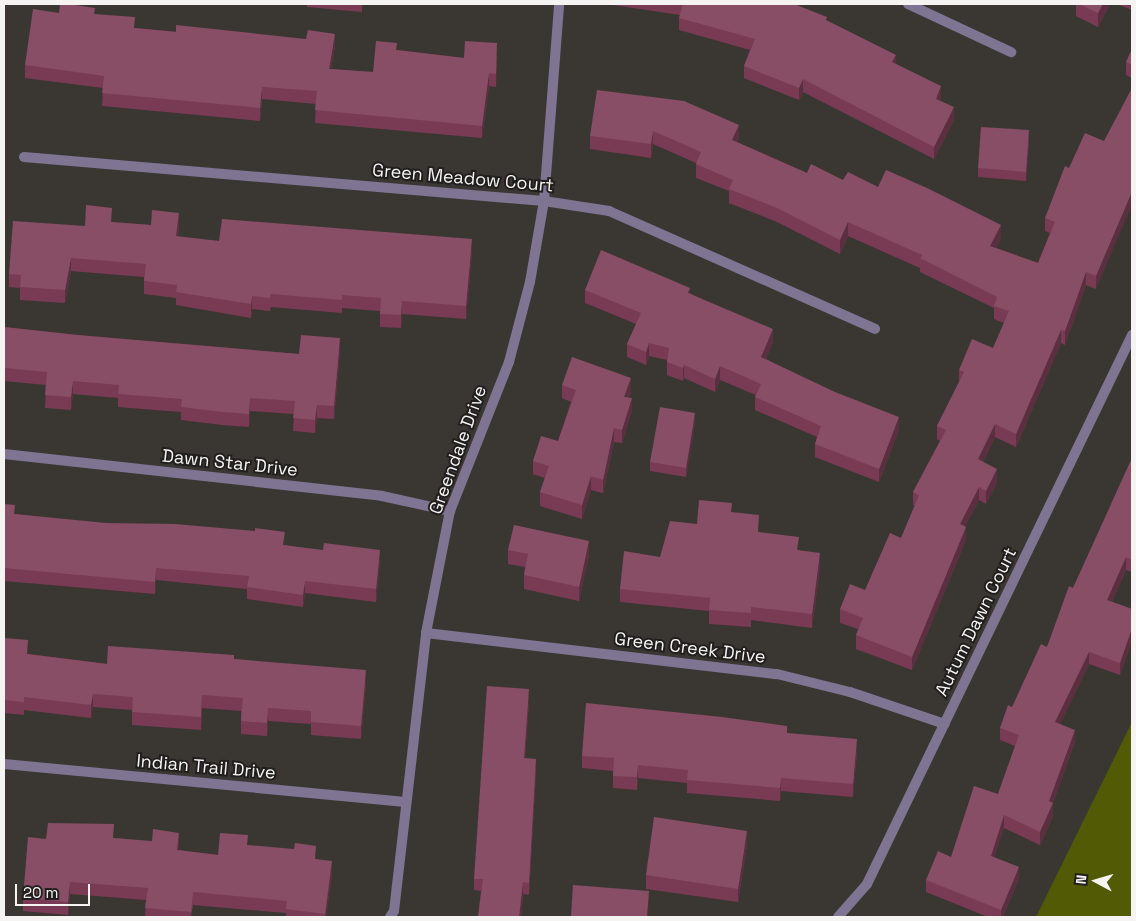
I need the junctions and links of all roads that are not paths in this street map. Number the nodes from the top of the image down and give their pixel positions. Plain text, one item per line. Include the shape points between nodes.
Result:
1 (559, 4) edge
2 (908, 4) edge
3 (1011, 52) dead end
4 (24, 157) dead end
5 (544, 201) junction
6 (875, 329) dead end
7 (1132, 335) edge
8 (4, 454) edge
9 (450, 511) junction
10 (426, 633) junction
11 (945, 724) junction
12 (4, 764) edge
13 (405, 802) junction
14 (394, 915) edge
15 (838, 917) edge

1 - 5 street, Greendale Drive
2 - 3 street
4 - 5 street, Green Meadow Court
5 - 6 street, Green Meadow Court via 609,212
5 - 9 street, Greendale Drive via 530,282 509,362
7 - 11 street, Autum Dawn Court
8 - 9 street, Dawn Star Drive via 382,496
9 - 10 street, Greendale Drive
10 - 11 street, Green Creek Drive via 777,674 850,692
10 - 13 street, Greendale Drive
11 - 15 street, Autum Dawn Court via 867,884
12 - 13 street, Indian Trail Drive
13 - 14 street, Greendale Drive

